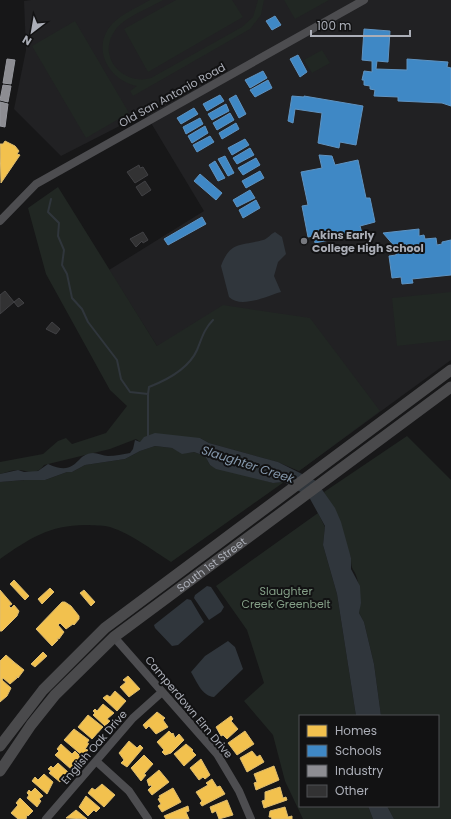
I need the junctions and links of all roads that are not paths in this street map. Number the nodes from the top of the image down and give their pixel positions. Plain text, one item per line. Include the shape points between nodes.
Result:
1 (364, 0) edge
2 (0, 221) edge
3 (451, 370) edge
4 (451, 387) edge
5 (104, 628) junction
6 (114, 637) junction
7 (162, 692) junction
8 (0, 746) edge
9 (96, 761) junction
10 (0, 771) edge
11 (46, 819) edge
12 (148, 819) edge
13 (251, 819) edge

1 - 2 street, Old San Antonio Road via 36,184
3 - 5 main road, South 1st Street
4 - 6 main road, South 1st Street
5 - 6 main road
5 - 8 main road, South 1st Street via 43,690
6 - 7 street, Camperdown Elm Drive
6 - 10 main road, South 1st Street via 55,695
7 - 9 street, English Oak Drive via 133,718
7 - 13 street, Camperdown Elm Drive via 224,764
9 - 11 street, English Oak Drive
9 - 12 street via 129,791

